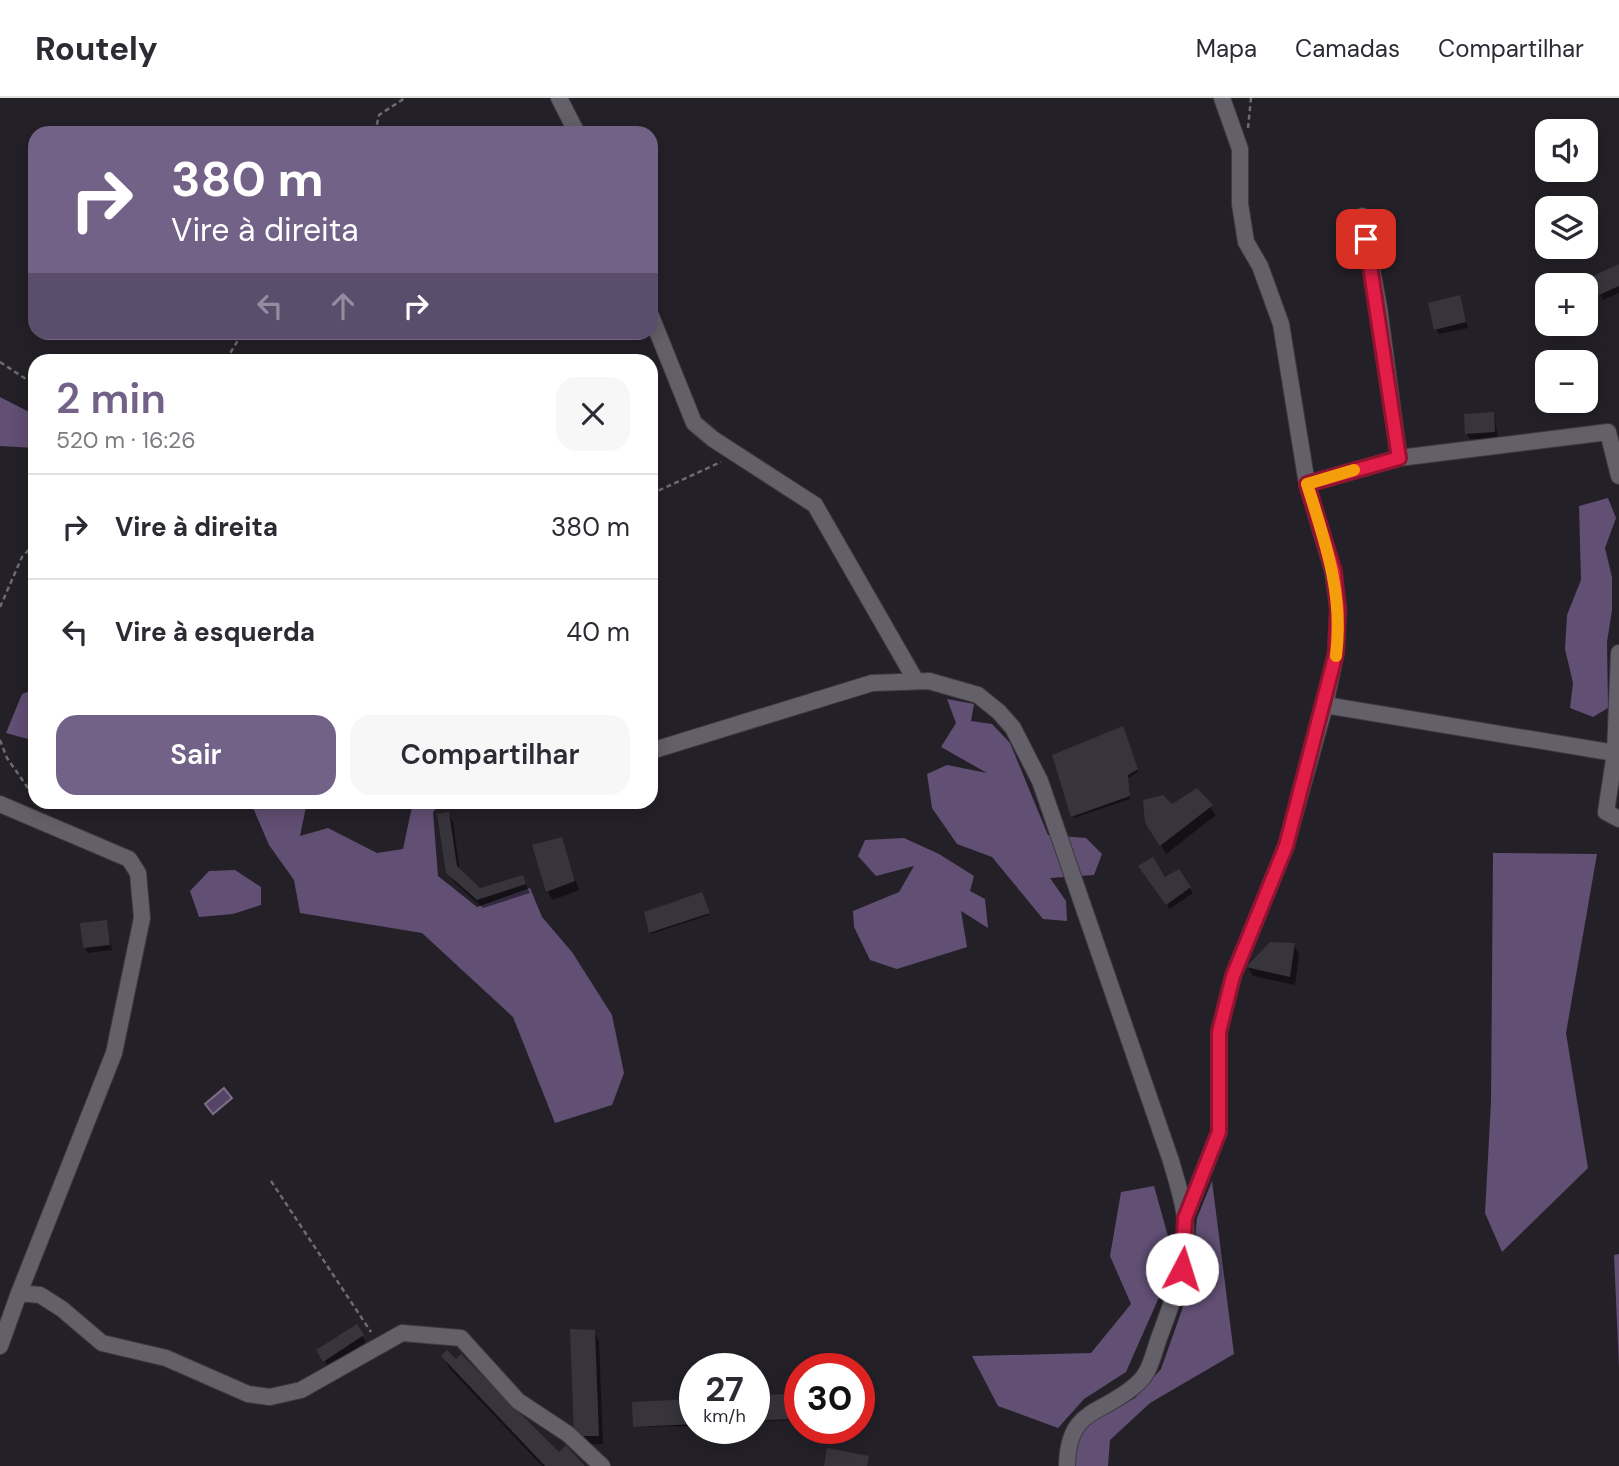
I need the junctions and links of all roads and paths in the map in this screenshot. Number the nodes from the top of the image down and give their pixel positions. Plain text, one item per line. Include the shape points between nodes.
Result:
1 (405, 98) edge
2 (559, 98) edge
3 (1222, 98) edge
4 (377, 126) edge
5 (573, 126) edge
6 (1362, 216) dead end
7 (658, 333) edge
8 (0, 362) edge
9 (28, 380) edge
10 (736, 454) junction
11 (1399, 458) junction
12 (1619, 477) edge
13 (1307, 484) junction
14 (658, 491) edge
15 (28, 551) edge
16 (0, 607) edge
17 (1619, 653) edge
18 (916, 681) junction
19 (1325, 705) junction
20 (0, 740) edge
21 (658, 749) edge
22 (1615, 753) junction
23 (28, 788) edge
24 (0, 804) edge
25 (1619, 819) edge
26 (271, 1181) dead end
27 (1185, 1218) junction
28 (19, 1293) junction
29 (379, 1344) junction
30 (0, 1346) edge
31 (602, 1466) edge
32 (1067, 1466) edge

1 - 4 path via 379,115
2 - 5 street
3 - 13 street via 1240,149 1240,204 1247,242 1281,324
6 - 11 street
7 - 10 street via 694,423
8 - 9 path
10 - 14 path
10 - 18 street via 816,505
11 - 12 street via 1608,432
11 - 13 street
13 - 19 street via 1334,572 1338,609 1336,653
15 - 16 path
17 - 22 street
18 - 21 street via 872,683
18 - 27 street via 978,695 1013,728 1040,781 1171,1161
19 - 22 street
19 - 27 street via 1286,846 1233,976 1219,1032 1219,1132
20 - 23 path
22 - 25 street via 1606,812
24 - 28 street via 129,859 138,873 142,918 114,1053
26 - 29 path
27 - 32 street via 1179,1285 1146,1372 1132,1388 1073,1430
28 - 29 street via 40,1294 102,1343 166,1358 248,1394 270,1397 301,1390
28 - 30 street
29 - 31 street via 402,1333 461,1338 518,1401 568,1434

